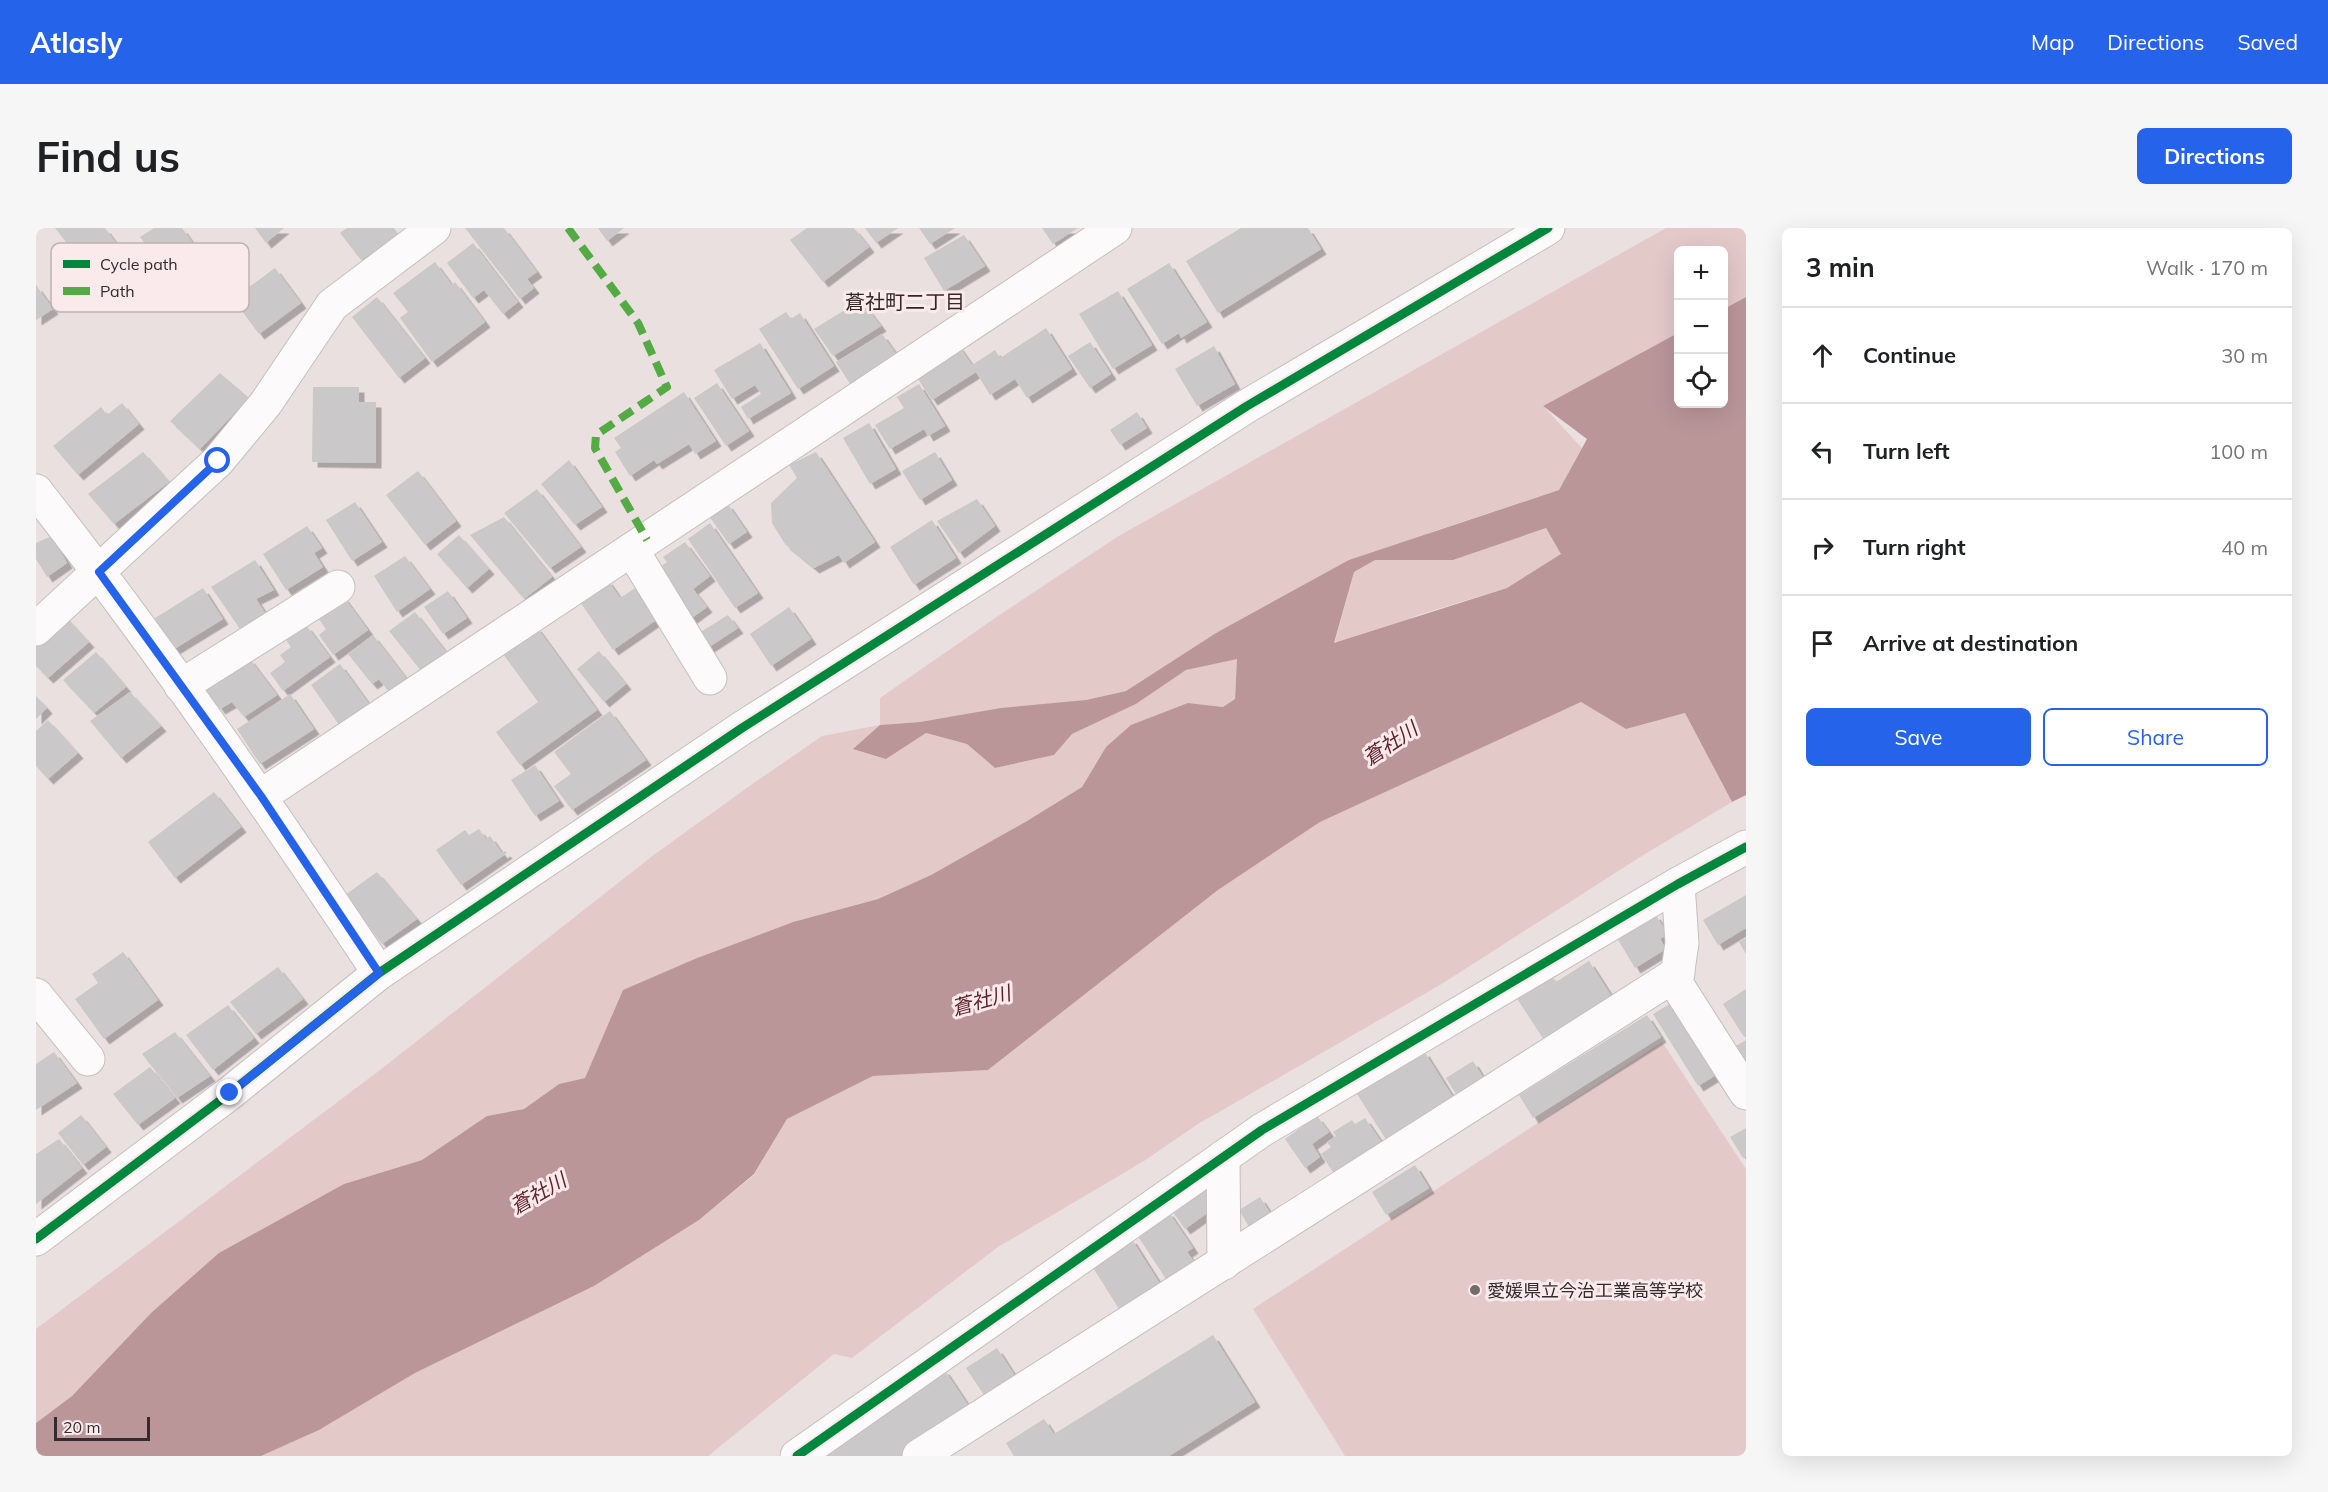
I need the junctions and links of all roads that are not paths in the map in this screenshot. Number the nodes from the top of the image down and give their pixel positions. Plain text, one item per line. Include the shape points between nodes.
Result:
1 (434, 228) edge
2 (1115, 228) edge
3 (1548, 228) edge
4 (36, 491) edge
5 (632, 550) junction
6 (99, 572) junction
7 (338, 586) dead end
8 (36, 628) edge
9 (710, 678) dead end
10 (181, 686) junction
11 (261, 796) junction
12 (1746, 847) edge
13 (1678, 884) junction
14 (379, 973) junction
15 (1678, 973) junction
16 (36, 996) edge
17 (88, 1059) dead end
18 (1746, 1093) edge
19 (1223, 1157) junction
20 (36, 1239) edge
21 (1224, 1263) junction
22 (797, 1456) edge
23 (919, 1456) edge

1 - 6 street via 332,305 266,403 218,461
2 - 5 street
3 - 14 street via 1246,406 742,728
4 - 6 street
5 - 9 street
5 - 11 street
6 - 8 street
6 - 10 street
7 - 10 street
10 - 11 street
11 - 14 street
12 - 13 street
13 - 15 street via 1682,943
13 - 19 street via 1262,1130
14 - 20 street via 230,1093
15 - 18 street via 1676,983
15 - 21 street
16 - 17 street
19 - 21 street
19 - 22 street
21 - 23 street

